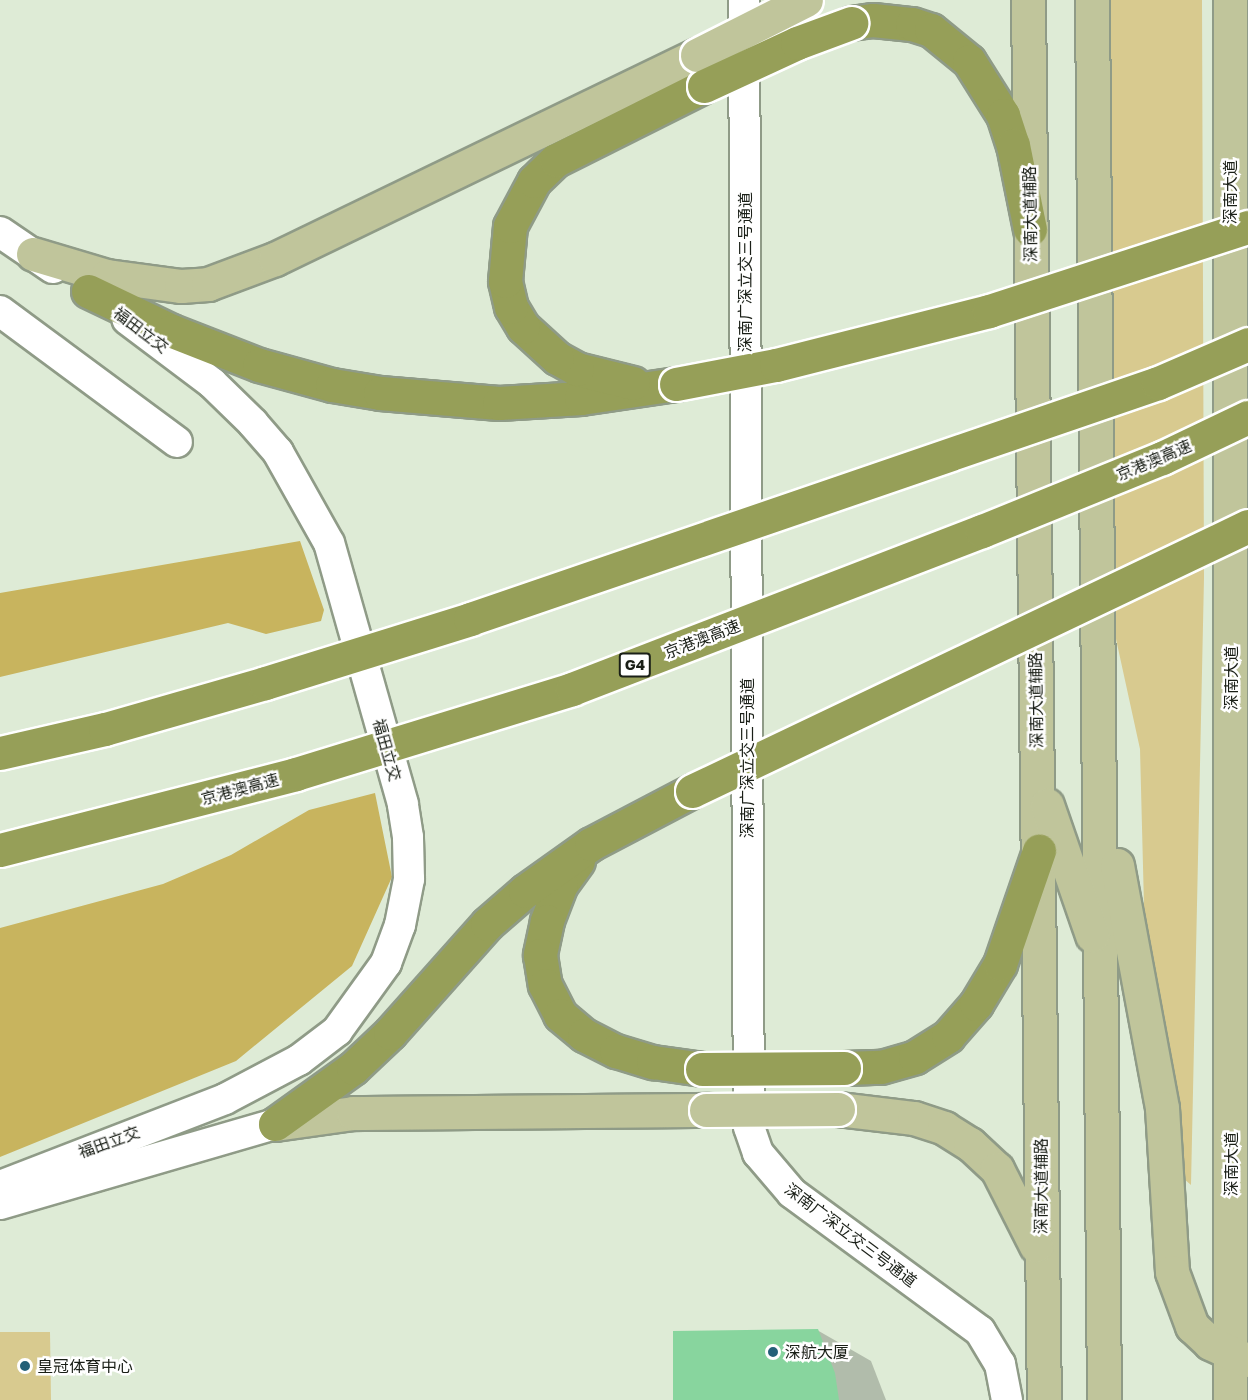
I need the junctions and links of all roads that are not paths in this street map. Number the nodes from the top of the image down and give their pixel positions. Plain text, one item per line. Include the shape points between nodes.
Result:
1 (744, 0) edge
2 (806, 0) edge
3 (1028, 0) edge
4 (1092, 0) edge
5 (1230, 0) edge
6 (1248, 227) edge
7 (1030, 229) junction
8 (0, 232) edge
9 (33, 255) junction
10 (88, 291) junction
11 (0, 311) edge
12 (1248, 344) edge
13 (676, 384) junction
14 (1248, 417) edge
15 (177, 442) dead end
16 (1248, 526) edge
17 (0, 753) edge
18 (1037, 775) junction
19 (1101, 781) junction
20 (591, 844) junction
21 (0, 850) edge
22 (1039, 851) junction
23 (1103, 985) junction
24 (275, 1124) junction
25 (0, 1186) edge
26 (0, 1204) edge
27 (1042, 1258) junction
28 (1239, 1320) edge
29 (1239, 1358) edge
30 (1007, 1400) edge
31 (1044, 1400) edge
32 (1104, 1400) edge
33 (1230, 1400) edge

1 - 30 street, 深南广深立交三号通道 via 750,1132 767,1167 792,1193 980,1331 1000,1364
2 - 9 main road, bridge via 274,259 208,284 181,286 107,276
3 - 7 main road, 深南大道辅路
4 - 19 main road
5 - 28 main road, 深南大道
6 - 13 highway, bridge via 989,311 776,365
7 - 13 highway, bridge via 1003,115 969,61 931,30 873,20 851,23 705,86 556,160 534,181 520,202 505,253 505,281 511,307 523,327 556,358 605,379
7 - 18 main road, 深南大道辅路
8 - 9 street, 福田立交
9 - 10 street, 福田立交
10 - 13 highway via 171,331 259,365 370,392 499,403 581,398
10 - 25 street, 福田立交 via 212,382 278,452 305,495 329,543 402,804 409,879 400,925 386,963 337,1031 299,1060 225,1098
11 - 15 street
12 - 17 highway, bridge via 1158,384 470,619 242,690 105,729
14 - 21 highway, 京港澳高速 / G4, bridge via 1162,458 982,531 572,689 296,774
16 - 20 highway, bridge via 692,791
18 - 22 main road, 深南大道辅路
18 - 23 main road via 1074,876
19 - 23 main road
19 - 29 main road via 1162,1108 1172,1272 1192,1326 1210,1343
20 - 22 highway, bridge via 561,884 547,921 540,955 545,985 560,1015 585,1035 616,1051 653,1062 702,1069 882,1067 915,1057 948,1036 976,1004 1000,964
20 - 24 highway via 487,924 390,1033 353,1068
22 - 27 main road, 深南大道辅路
23 - 32 main road
24 - 26 street, 福田立交
24 - 27 main road, bridge via 353,1113 838,1109 914,1118 944,1128 970,1143 997,1169
27 - 31 main road, 深南大道辅路
28 - 29 main road, 深南大道
29 - 33 main road, 深南大道

